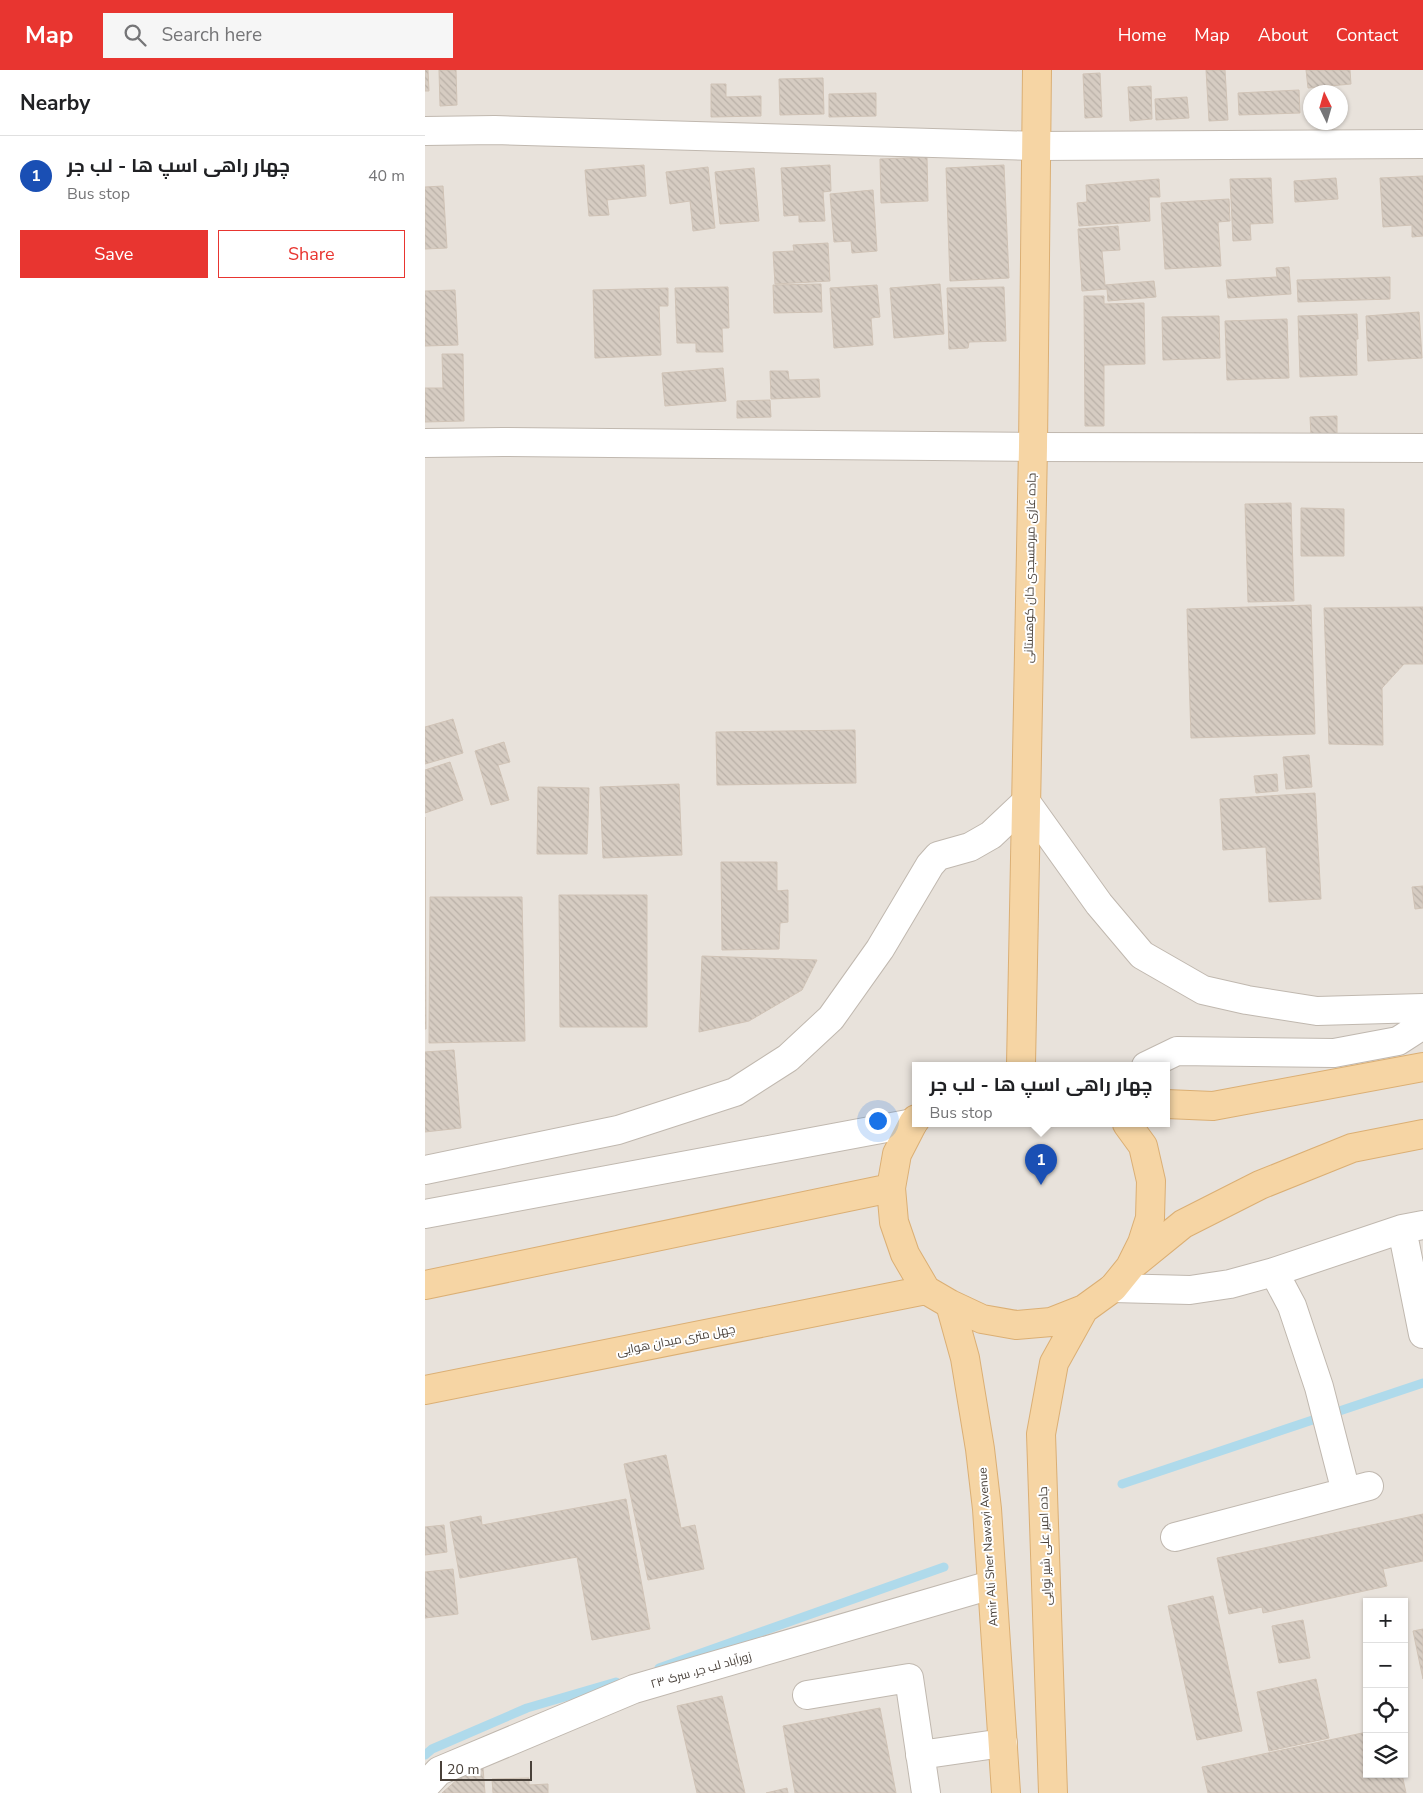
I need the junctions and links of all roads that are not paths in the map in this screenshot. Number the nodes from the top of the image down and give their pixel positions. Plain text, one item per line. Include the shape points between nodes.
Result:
1 (1037, 70) edge
2 (425, 131) edge
3 (1423, 144) edge
4 (1037, 146) junction
5 (425, 443) edge
6 (1033, 447) junction
7 (1423, 448) edge
8 (1026, 802) junction
9 (1423, 1008) edge
10 (1423, 1025) edge
11 (1021, 1062) edge
12 (1154, 1062) edge
13 (1423, 1067) edge
14 (1170, 1104) edge
15 (912, 1121) edge
16 (912, 1125) edge
17 (1129, 1127) edge
18 (1423, 1134) edge
19 (425, 1170) edge
20 (891, 1188) junction
21 (425, 1214) edge
22 (1413, 1227) edge
23 (1130, 1267) junction
24 (1274, 1272) junction
25 (425, 1285) edge
26 (1113, 1288) junction
27 (926, 1290) junction
28 (950, 1304) junction
29 (1084, 1309) junction
30 (1423, 1334) edge
31 (425, 1390) edge
32 (1175, 1537) dead end
33 (991, 1585) junction
34 (807, 1695) dead end
35 (1003, 1743) junction
36 (920, 1755) junction
37 (425, 1786) edge
38 (926, 1793) edge
39 (1006, 1793) edge
40 (1053, 1793) edge

1 - 4 main road, جاده غازی میرمسجدی خان کوهستانی
2 - 4 street via 495,130
3 - 4 street
4 - 6 main road, جاده غازی میرمسجدی خان کوهستانی
5 - 6 street
6 - 7 street
6 - 8 main road, جاده غازی میرمسجدی خان کوهستانی
8 - 9 street via 1099,904 1142,955 1203,990 1317,1011
8 - 11 main road, جاده غازی میرمسجدی خان کوهستانی
8 - 19 street via 991,835 969,847 938,856 831,1018 788,1058 735,1092 618,1130
10 - 12 street via 1398,1041 1334,1052 1177,1051
13 - 14 main road via 1213,1106
15 - 21 street
16 - 20 main road via 897,1154
17 - 23 main road via 1143,1146 1151,1181 1150,1218 1143,1243
18 - 23 main road via 1353,1148 1260,1185 1183,1224
20 - 25 main road
20 - 27 main road via 894,1222 905,1254
22 - 24 street
22 - 30 street
23 - 26 main road
24 - 26 street via 1230,1284 1190,1290
24 - 32 street via 1292,1306 1319,1387 1335,1454 1357,1489
26 - 29 main road
27 - 28 main road
27 - 31 main road, چهل متری میدان هوایی
28 - 29 main road via 982,1319 1017,1325 1051,1322
28 - 33 main road, Amir Ali Sher Nawayi Avenue via 965,1358 980,1449
29 - 40 main road, جاده امیر علی شیر نوایی via 1054,1363 1041,1434
33 - 35 main road, Amir Ali Sher Nawayi Avenue
33 - 37 street, زورآباد لب جر، سرک ۲۳ via 634,1689 439,1772
34 - 36 street via 909,1678
35 - 36 street
35 - 39 main road, Amir Ali Sher Nawayi Avenue
36 - 38 street

